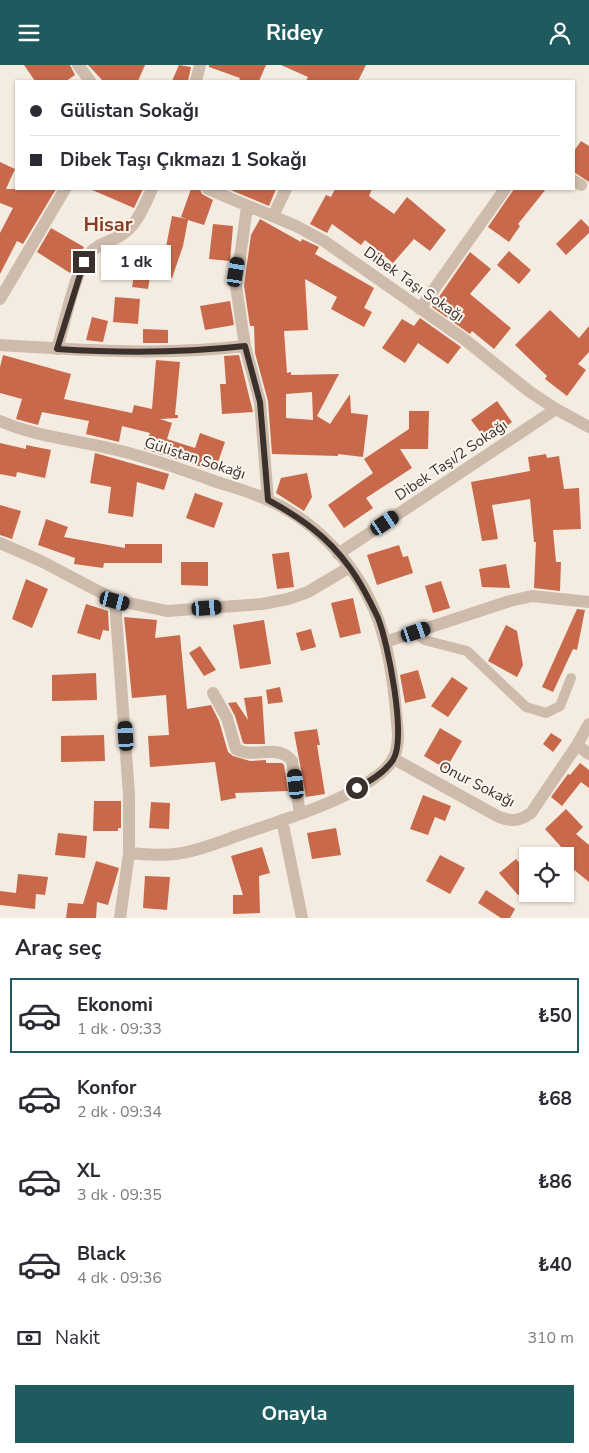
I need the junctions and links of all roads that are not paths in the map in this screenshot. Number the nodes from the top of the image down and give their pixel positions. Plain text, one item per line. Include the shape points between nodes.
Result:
1 (78, 65) edge
2 (200, 65) edge
3 (89, 80) edge
4 (196, 80) edge
5 (64, 190) edge
6 (152, 190) edge
7 (210, 190) edge
8 (286, 190) edge
9 (504, 190) edge
10 (247, 207) junction
11 (273, 216) junction
12 (0, 299) edge
13 (420, 309) junction
14 (0, 345) edge
15 (245, 346) junction
16 (57, 349) junction
17 (556, 409) junction
18 (0, 421) edge
19 (589, 427) edge
20 (268, 500) junction
21 (0, 543) edge
22 (338, 554) junction
23 (350, 567) junction
24 (115, 601) junction
25 (589, 602) edge
26 (416, 632) junction
27 (385, 642) junction
28 (571, 678) dead end
29 (213, 693) dead end
30 (589, 724) edge
31 (578, 745) junction
32 (589, 754) edge
33 (394, 759) junction
34 (300, 814) junction
35 (282, 821) junction
36 (129, 853) junction
37 (120, 918) edge
38 (302, 918) edge

1 - 3 street
2 - 4 street
5 - 12 street
6 - 16 street via 129,229 99,245 84,262
7 - 10 street, Dibek Taşı Sokağı
8 - 11 street
9 - 13 street
10 - 11 street, Dibek Taşı Sokağı
10 - 15 street via 236,286
11 - 13 street, Dibek Taşı Sokağı via 324,241
13 - 17 street, Dibek Taşı Sokağı
14 - 16 street
15 - 16 street via 197,351
15 - 20 street via 260,402
17 - 19 street, Dibek Taşı Sokağı
17 - 22 street, Dibek Taşı/2 Sokağı
18 - 20 street, Gülistan Sokağı via 47,437 144,457
20 - 22 street, Gülistan Sokağı via 298,516 320,533
21 - 24 street
22 - 23 street, Gülistan Sokağı
23 - 24 street via 308,592 262,604 167,611
23 - 27 street, Gülistan Sokağı via 378,618
24 - 36 street via 127,763
25 - 26 street via 532,596
26 - 27 street
26 - 28 lane via 424,640 467,651 526,707 546,713 560,707
27 - 33 street, Gülistan Sokağı via 398,727
29 - 34 street via 227,718 236,749 246,752 277,751 292,761
30 - 31 street, Onur Sokağı
31 - 32 street
31 - 33 street, Onur Sokağı via 531,813 521,820 511,821
33 - 34 street via 370,781
34 - 35 street
35 - 36 street via 175,854
35 - 38 street
36 - 37 street

